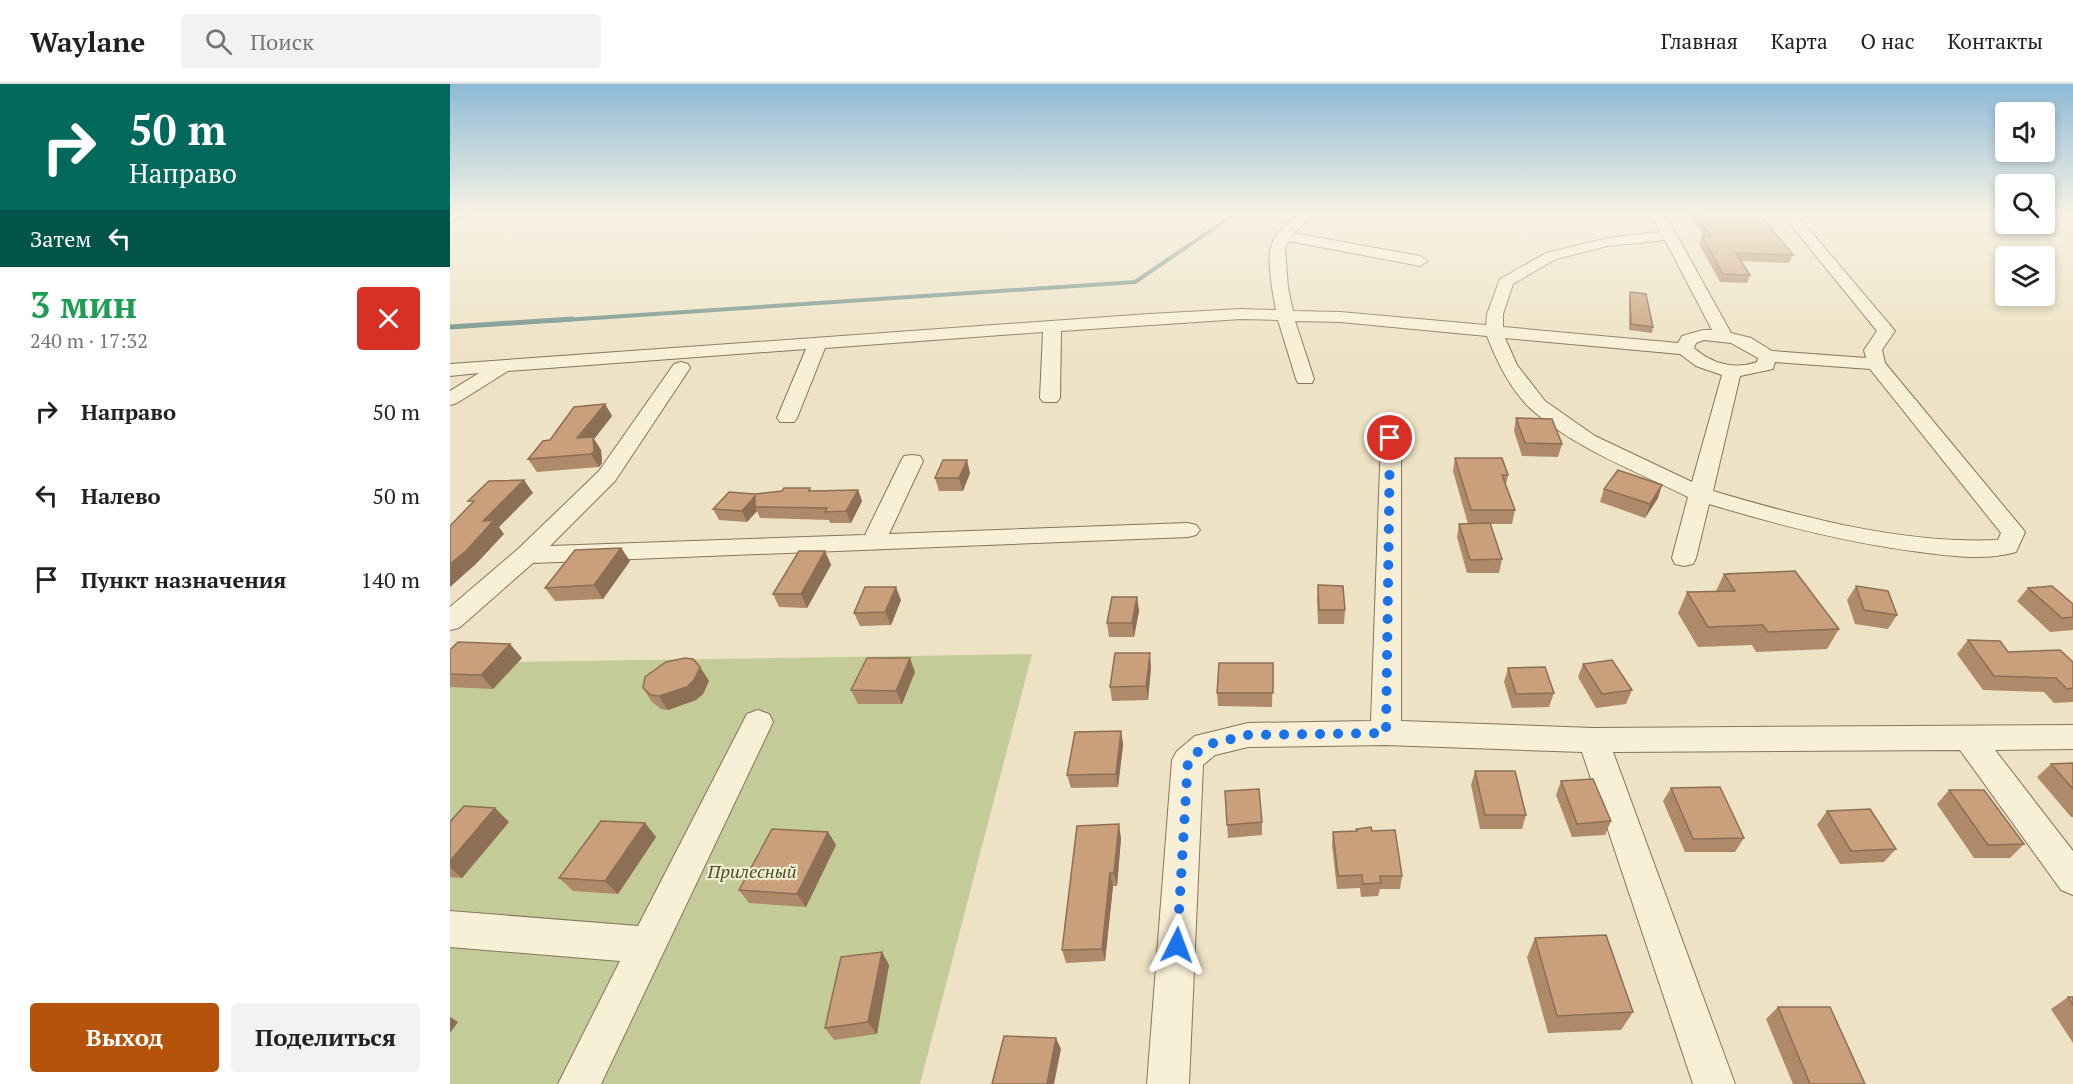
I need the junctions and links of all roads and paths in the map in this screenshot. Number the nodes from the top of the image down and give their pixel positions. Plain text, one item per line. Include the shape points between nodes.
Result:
1 (1279, 261) edge
2 (1542, 261) edge
3 (1683, 261) edge
4 (1828, 261) edge
5 (1285, 315) junction
6 (1052, 326) junction
7 (1494, 332) junction
8 (1724, 336) junction
9 (818, 343) junction
10 (1685, 349) junction
11 (1767, 356) junction
12 (1876, 364) junction
13 (505, 366) junction
14 (681, 368) dead end
15 (450, 370) edge
16 (1732, 371) junction
17 (1305, 379) dead end
18 (1050, 398) dead end
19 (450, 399) edge
20 (787, 418) dead end
21 (1390, 438) dead end
22 (912, 461) dead end
23 (1700, 494) junction
24 (1188, 530) dead end
25 (874, 541) junction
26 (527, 555) junction
27 (1683, 558) dead end
28 (450, 621) edge
29 (758, 722) dead end
30 (1386, 733) junction
31 (1968, 737) junction
32 (2073, 737) edge
33 (1593, 740) junction
34 (2073, 879) edge
35 (450, 929) edge
36 (650, 945) junction
37 (579, 1084) edge
38 (1168, 1084) edge
39 (1714, 1084) edge

1 - 5 street
2 - 7 street via 1506,282 1495,314
3 - 8 street
4 - 12 street via 1886,331 1873,350
5 - 6 street via 1218,315
5 - 7 street
5 - 17 street
6 - 9 street
6 - 18 street
7 - 10 street
7 - 23 street via 1508,366 1538,405 1588,440
8 - 10 street via 1702,335 1688,340
8 - 11 street via 1751,344
9 - 13 street
9 - 20 street
10 - 16 street via 1711,367
11 - 12 street
11 - 16 street via 1766,365 1753,371
12 - 23 street via 2013,532 2007,547 1960,549 1870,538
13 - 15 street
13 - 19 street
14 - 26 street via 607,476
16 - 23 street
21 - 30 street
22 - 25 street
23 - 27 street
24 - 25 street
25 - 26 street
26 - 28 street
29 - 36 street
30 - 33 street
30 - 38 street via 1248,735 1206,745 1188,760
31 - 32 street
31 - 33 street
31 - 34 street
33 - 39 street
35 - 36 street
36 - 37 street

